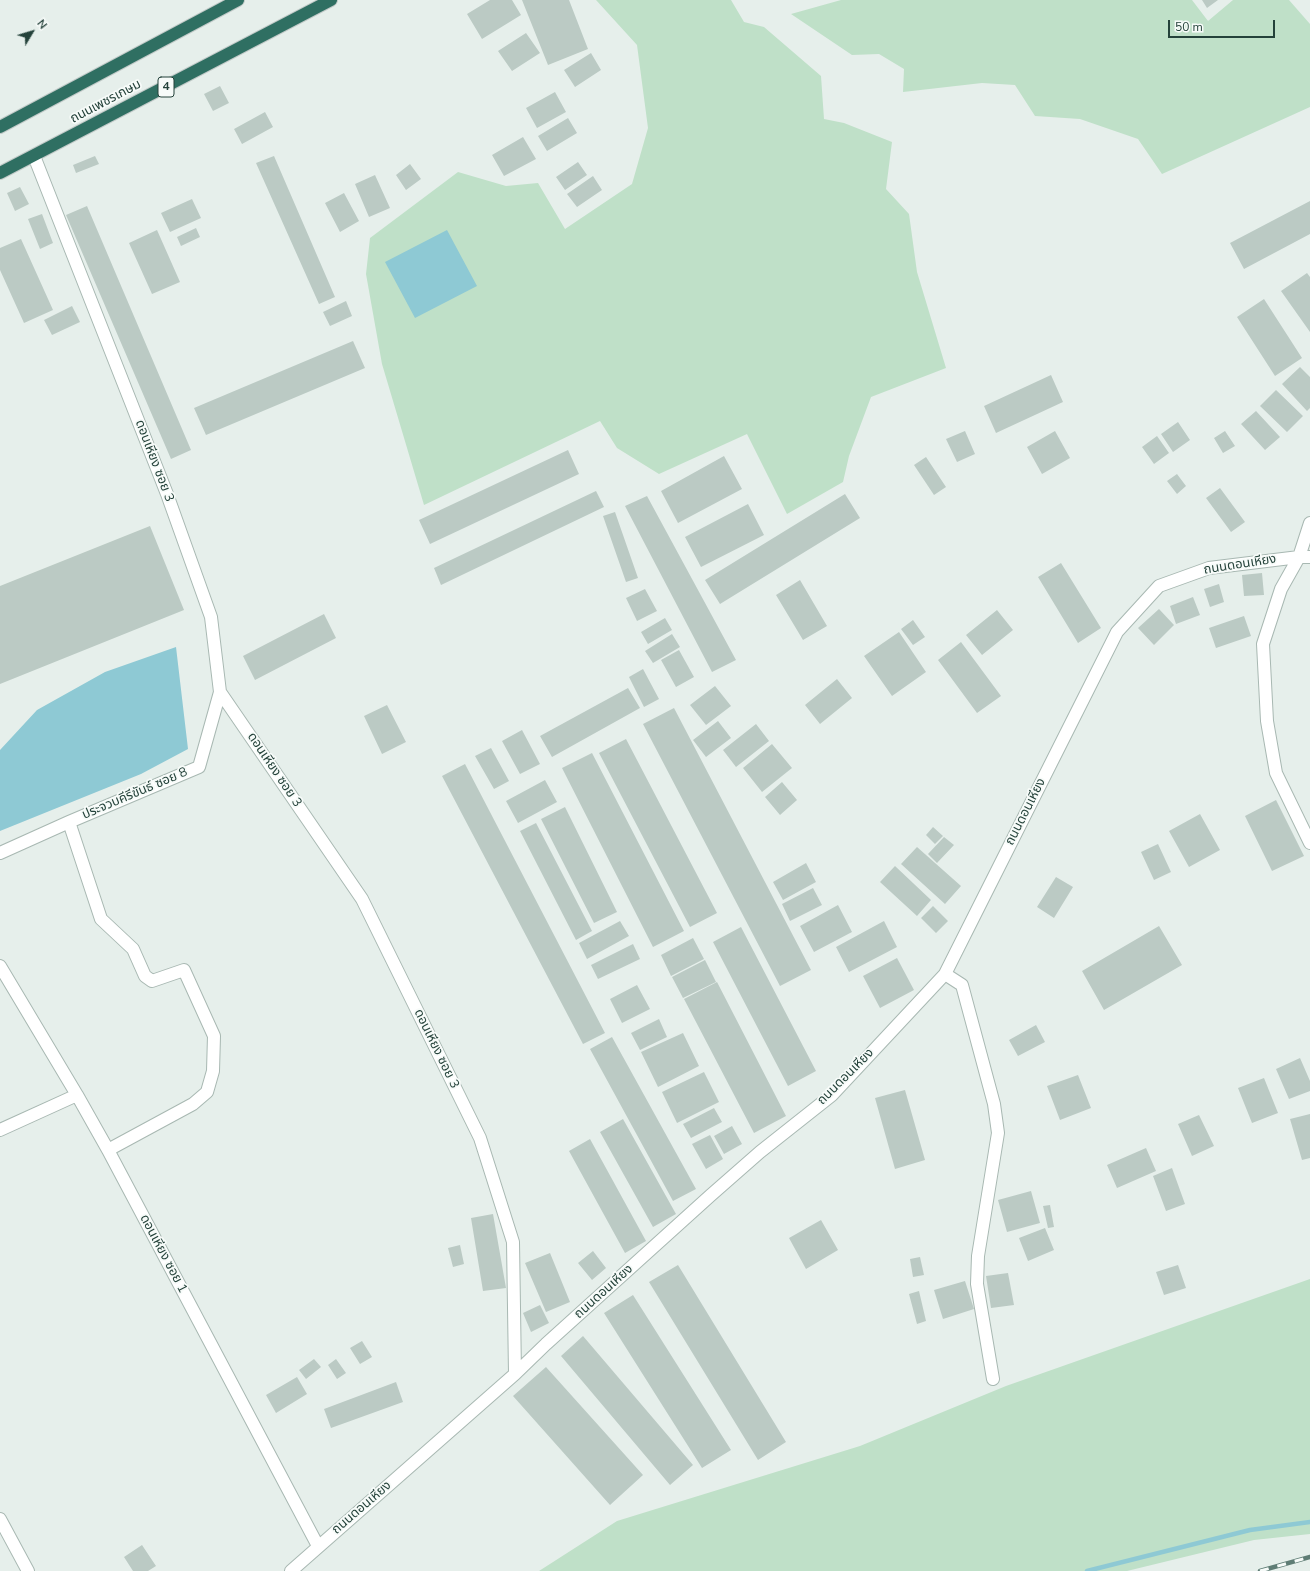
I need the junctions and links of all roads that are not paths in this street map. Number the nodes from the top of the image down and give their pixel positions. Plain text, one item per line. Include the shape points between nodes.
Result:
1 (238, 0) edge
2 (331, 0) edge
3 (0, 127) edge
4 (34, 156) junction
5 (0, 173) edge
6 (1310, 522) edge
7 (1305, 557) edge
8 (220, 692) junction
9 (69, 822) junction
10 (1310, 843) edge
11 (0, 853) edge
12 (0, 966) edge
13 (945, 974) junction
14 (77, 1095) junction
15 (0, 1130) edge
16 (108, 1150) junction
17 (515, 1374) junction
18 (993, 1379) dead end
19 (0, 1519) edge
20 (318, 1546) junction
21 (28, 1571) edge
22 (291, 1571) edge

1 - 3 highway
2 - 4 highway, ถนนเพชรเกษม / 4
4 - 5 highway, ถนนเพชรเกษม / 4
4 - 8 street, ดอนเหียง ซอย 3 via 167,494 211,617
6 - 7 street
7 - 10 street via 1281,589 1263,644 1267,721 1276,773
7 - 13 street, ถนนดอนเหียง via 1209,568 1159,586 1117,632
8 - 9 street, ประจวบคีรีขันธ์ ซอย 8 via 199,767
8 - 17 street, ดอนเหียง ซอย 3 via 362,898 480,1138 513,1242
9 - 11 street, ประจวบคีรีขันธ์ ซอย 8
9 - 16 street via 100,919 132,949 145,976 152,981 184,970 214,1036 213,1071 206,1092 193,1104
12 - 14 street, ดอนเหียง ซอย 1
13 - 17 street, ถนนดอนเหียง via 832,1095 711,1195
13 - 18 street via 962,984 994,1104 998,1133 978,1256 977,1284
14 - 15 street
14 - 16 street, ดอนเหียง ซอย 1
16 - 20 street, ดอนเหียง ซอย 1
17 - 20 street, ถนนดอนเหียง
19 - 21 street
20 - 22 street, ถนนดอนเหียง

